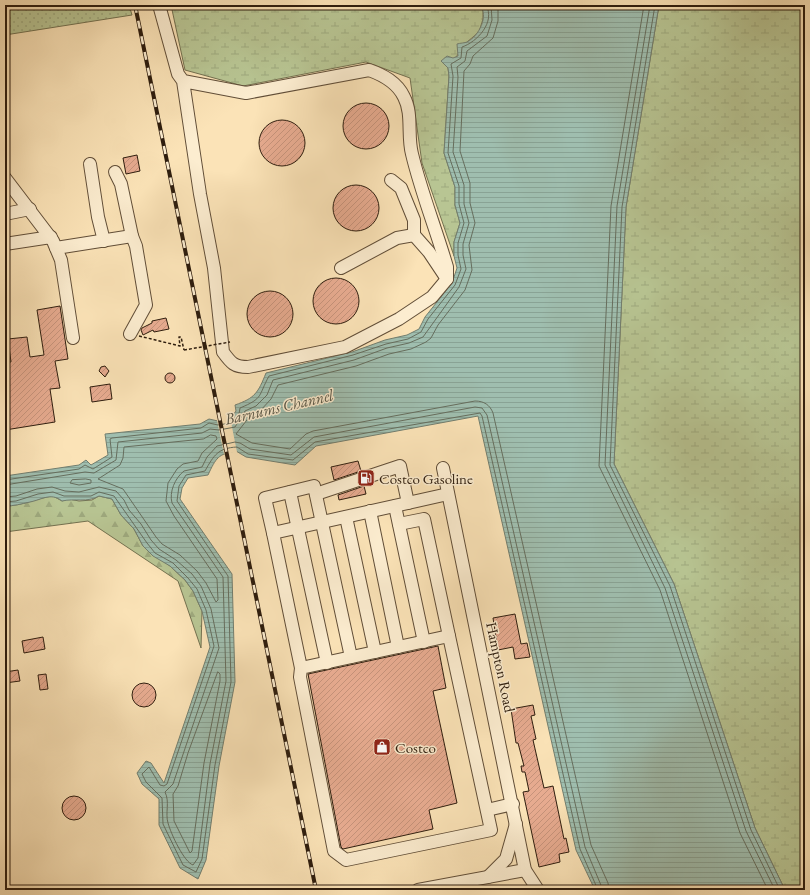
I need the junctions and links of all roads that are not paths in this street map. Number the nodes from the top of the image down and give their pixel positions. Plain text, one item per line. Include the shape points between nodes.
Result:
1 (159, 5) edge
2 (180, 77) junction
3 (90, 164) dead end
4 (115, 172) dead end
5 (5, 178) edge
6 (391, 180) dead end
7 (30, 209) junction
8 (5, 214) edge
9 (414, 235) junction
10 (132, 236) junction
11 (104, 241) junction
12 (53, 242) junction
13 (5, 244) edge
14 (341, 268) dead end
15 (446, 279) junction
16 (130, 334) road end
17 (73, 338) dead end
18 (443, 468) dead end
19 (290, 492) junction
20 (316, 494) junction
21 (448, 494) junction
22 (408, 503) junction
23 (395, 506) junction
24 (370, 511) junction
25 (346, 517) junction
26 (323, 522) junction
27 (399, 524) junction
28 (298, 527) junction
29 (273, 533) junction
30 (449, 636) junction
31 (424, 642) junction
32 (398, 647) junction
33 (375, 652) junction
34 (351, 657) junction
35 (327, 663) junction
36 (301, 668) junction
37 (512, 804) junction
38 (487, 810) junction
39 (516, 823) junction
40 (525, 870) junction
41 (488, 877) junction
42 (460, 886) edge
43 (418, 890) edge
44 (538, 890) edge

1 - 2 street
2 - 15 street via 246,93 369,70 383,75 405,97 411,126 411,152 447,267
2 - 15 street via 214,268 224,352 236,367 248,367 345,347 399,319 432,297
3 - 11 street
4 - 10 street via 121,184
5 - 7 street
6 - 9 street via 401,188 414,220
7 - 8 street
7 - 12 street
9 - 14 street via 397,238
9 - 15 street via 429,252
10 - 11 street
10 - 16 street via 146,305
11 - 12 street
12 - 13 street
12 - 17 street via 61,260
18 - 21 street, Hampton Road
19 - 20 street via 314,486
19 - 28 street
19 - 29 street via 265,498
20 - 22 street via 400,466
20 - 26 street
21 - 22 street
21 - 37 street, Hampton Road
22 - 23 street
23 - 24 street
23 - 27 street
24 - 25 street
24 - 32 street
25 - 26 street
25 - 33 street
26 - 28 street
26 - 34 street
27 - 30 street via 424,519
27 - 31 street
28 - 29 street
28 - 35 street
29 - 36 street
30 - 31 street
30 - 38 street
31 - 32 street
32 - 33 street
33 - 34 street
34 - 35 street
35 - 36 street
36 - 38 street via 300,676 334,851 346,860 491,830
37 - 38 street
37 - 39 street, Hampton Road
39 - 40 street, Hampton Road
39 - 41 street, Hampton Road via 506,859
40 - 41 street
40 - 44 street, Hampton Road
41 - 42 street
42 - 43 street

